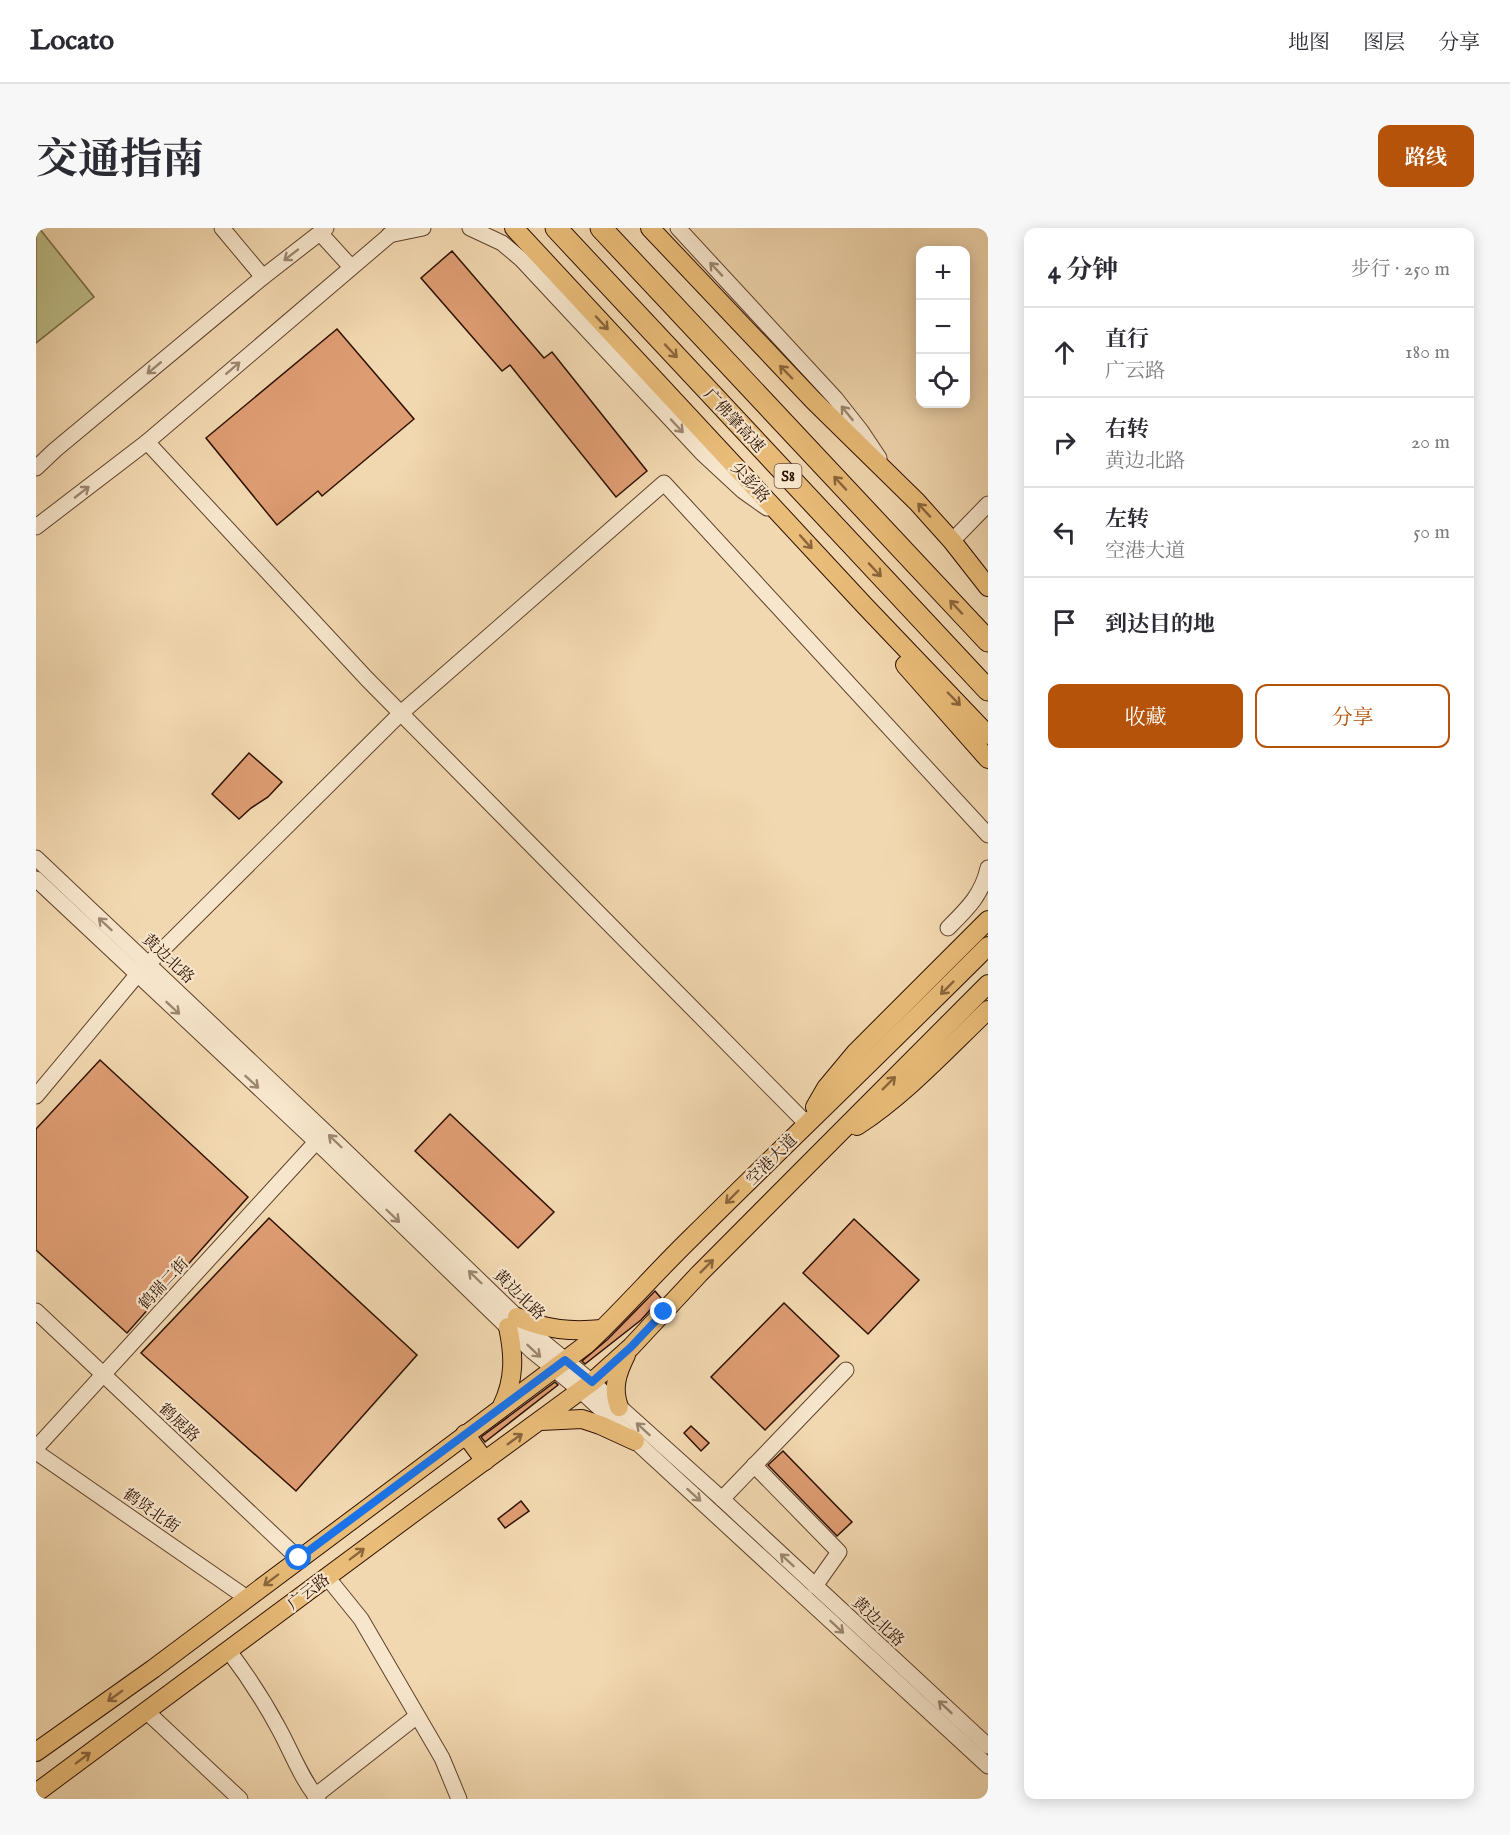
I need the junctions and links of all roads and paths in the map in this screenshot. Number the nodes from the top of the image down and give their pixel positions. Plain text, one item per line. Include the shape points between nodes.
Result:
1 (222, 228) edge
2 (423, 228) edge
3 (470, 228) edge
4 (504, 228) edge
5 (514, 228) edge
6 (556, 228) edge
7 (650, 228) edge
8 (678, 228) edge
9 (323, 230) edge
10 (394, 231) edge
11 (605, 233) edge
12 (521, 259) junction
13 (351, 267) junction
14 (263, 277) junction
15 (147, 442) junction
16 (36, 468) edge
17 (893, 478) junction
18 (988, 504) edge
19 (790, 524) junction
20 (36, 528) edge
21 (952, 541) junction
22 (988, 573) edge
23 (988, 587) edge
24 (865, 606) junction
25 (988, 641) edge
26 (988, 690) edge
27 (401, 714) junction
28 (988, 735) edge
29 (988, 759) edge
30 (988, 835) edge
31 (36, 858) edge
32 (988, 868) edge
33 (39, 878) edge
34 (988, 920) edge
35 (948, 928) dead end
36 (988, 946) edge
37 (142, 969) junction
38 (988, 984) edge
39 (988, 1010) edge
40 (214, 1037) junction
41 (36, 1096) edge
42 (807, 1124) junction
43 (316, 1142) junction
44 (828, 1144) junction
45 (657, 1273) junction
46 (676, 1298) junction
47 (36, 1311) edge
48 (512, 1322) junction
49 (602, 1329) junction
50 (627, 1351) junction
51 (559, 1364) junction
52 (846, 1370) dead end
53 (103, 1374) junction
54 (587, 1387) junction
55 (502, 1406) junction
56 (619, 1407) junction
57 (541, 1420) junction
58 (465, 1434) junction
59 (635, 1441) junction
60 (36, 1448) edge
61 (36, 1452) edge
62 (485, 1461) junction
63 (754, 1465) junction
64 (722, 1499) junction
65 (299, 1558) junction
66 (327, 1576) junction
67 (815, 1586) junction
68 (247, 1598) junction
69 (228, 1650) junction
70 (146, 1711) junction
71 (417, 1716) junction
72 (988, 1746) edge
73 (36, 1752) edge
74 (988, 1766) edge
75 (39, 1795) edge
76 (316, 1798) edge
77 (240, 1799) edge
78 (459, 1799) edge

1 - 14 street
2 - 10 street
3 - 12 street via 502,243
4 - 12 street
5 -> 19 main road, 尖彭路
6 -> 26 highway, 广佛肇高速 / S8
17 -> 7 main road
17 -> 8 street via 835,398
9 - 13 street
9 -> 14 street
10 - 13 street
25 -> 11 highway, 广佛肇高速 / S8
12 -> 19 street via 702,453 743,491
15 -> 13 street
14 -> 16 street
20 -> 15 street
15 - 27 street
21 -> 17 main road
18 - 21 street
19 -> 24 main road, 尖彭路
21 - 22 main road
21 - 23 main road
24 -> 28 main road, 尖彭路
24 - 29 main road via 895,652
27 - 30 street via 664,483
27 - 37 street
27 - 42 street
31 - 33 street, 黄边北路
32 - 35 street via 985,884
33 - 37 street, 黄边北路
34 - 42 main road via 856,1052 826,1088
36 -> 42 main road, 空港大道
37 - 40 street, 黄边北路
37 - 41 street
44 -> 38 main road, 空港大道
39 - 44 main road via 890,1102
40 -> 43 street, 黄边北路
48 -> 40 street, 黄边北路 via 336,1142
42 -> 45 main road, 空港大道
43 -> 48 street, 黄边北路
43 - 53 street, 鹤瑞二街
46 -> 44 main road, 空港大道
45 - 46 main road
45 - 49 main road, 空港大道
46 - 50 main road, 空港大道
47 - 53 street, 鹤展路
48 - 49 main road via 559,1330
48 - 51 street, 黄边北路
48 - 55 main road via 513,1370
49 - 51 main road, 空港大道
50 - 54 main road, 空港大道
50 - 56 main road via 615,1383
51 - 54 street, 黄边北路
51 - 55 main road, 广云路
52 - 63 street
53 - 60 street, 鹤瑞二街
53 - 65 street, 鹤展路
54 - 56 street, 黄边北路
54 - 57 main road, 广云路
54 - 59 street, 黄边北路
55 - 58 main road, 广云路
64 -> 56 street, 黄边北路
57 - 59 main road via 582,1419
62 -> 57 main road, 广云路
58 - 62 main road
58 - 65 main road, 广云路
59 -> 74 street, 黄边北路
61 - 68 street, 鹤贤北街
66 -> 62 main road, 广云路
63 - 64 street
63 - 67 street via 839,1552
67 -> 64 street, 黄边北路
65 -> 68 main road, 广云路
66 - 69 main road, 广云路
66 - 71 street via 361,1619
72 -> 67 street, 黄边北路
68 -> 73 main road, 广云路
69 - 70 main road, 广云路
69 - 76 street via 263,1701
75 -> 70 main road, 广云路
70 - 77 street
71 - 76 street
71 - 78 street via 442,1758

